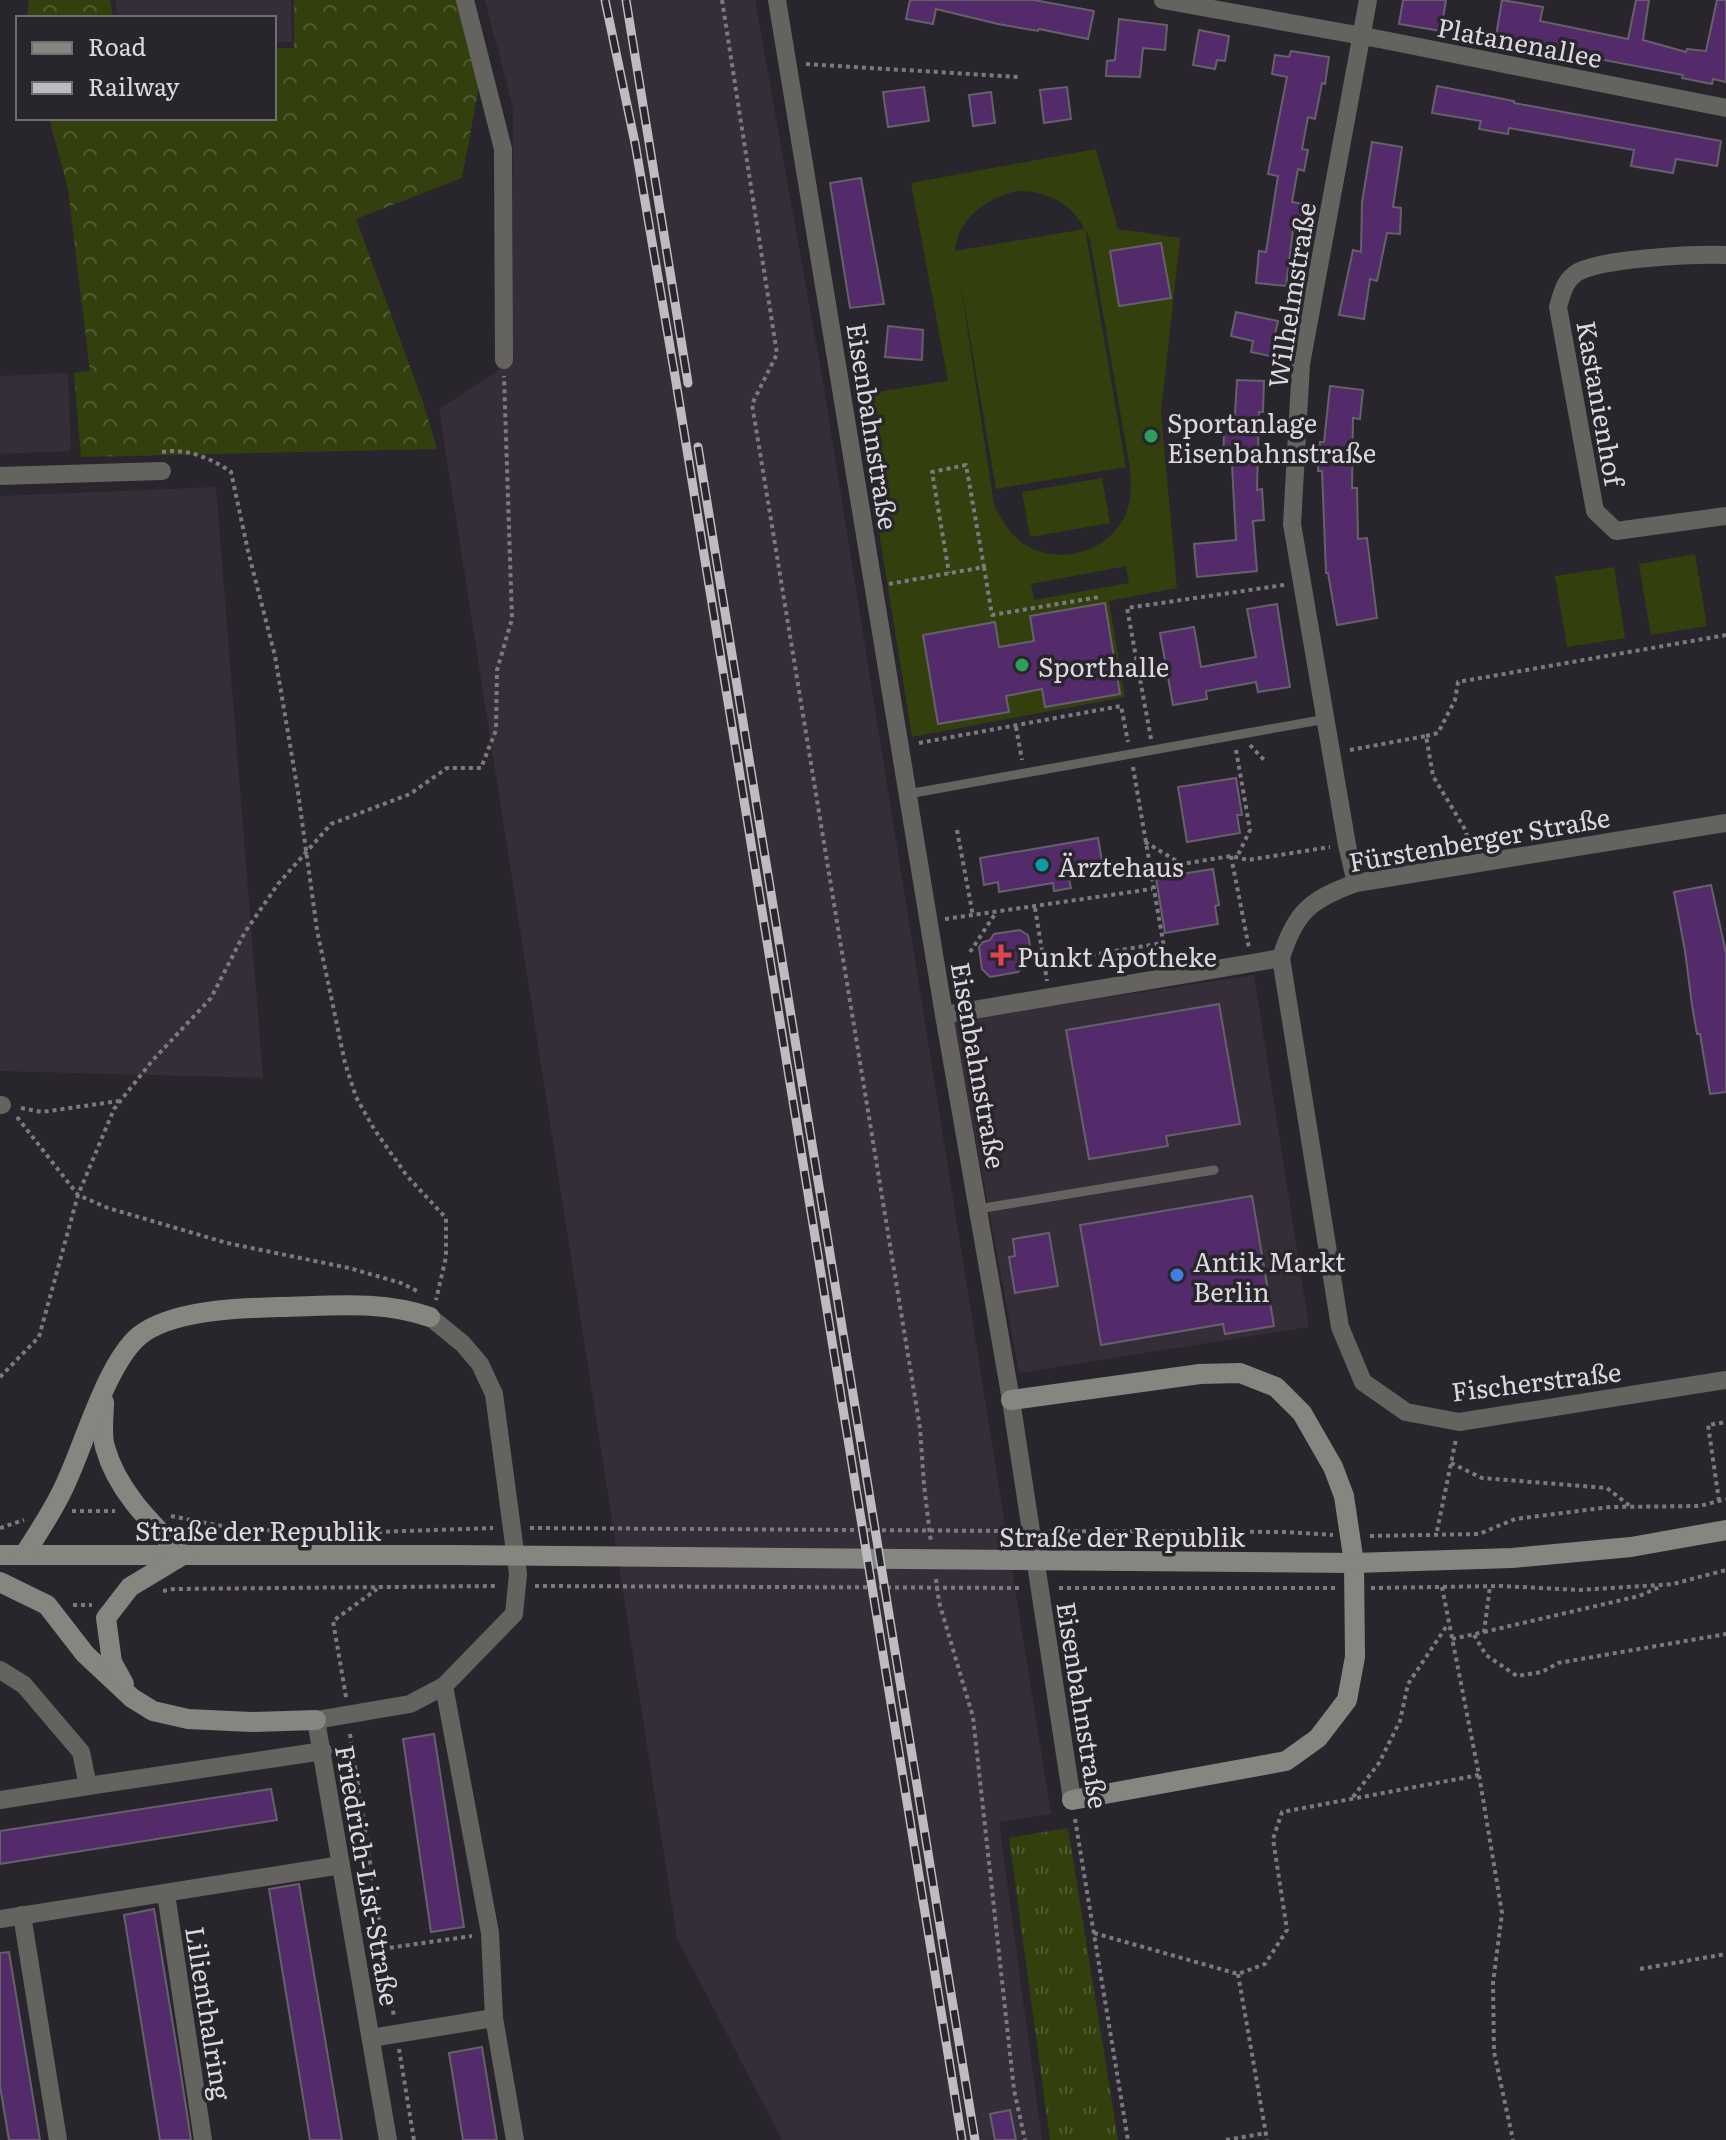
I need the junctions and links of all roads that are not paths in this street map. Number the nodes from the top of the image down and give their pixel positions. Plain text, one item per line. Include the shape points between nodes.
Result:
1 (465, 0) edge
2 (777, 0) edge
3 (1163, 0) edge
4 (1368, 0) edge
5 (1361, 36) junction
6 (1726, 108) edge
7 (1726, 255) edge
8 (504, 360) road end
9 (162, 471) dead end
10 (0, 476) edge
11 (1726, 516) edge
12 (1326, 719) junction
13 (908, 794) junction
14 (1726, 823) edge
15 (1356, 883) junction
16 (1281, 958) junction
17 (944, 1015) junction
18 (1214, 1170) dead end
19 (978, 1209) junction
20 (433, 1308) joint
21 (1726, 1380) edge
22 (104, 1393) junction
23 (1011, 1400) junction
24 (1726, 1530) edge
25 (0, 1555) edge
26 (24, 1555) junction
27 (183, 1555) junction
28 (1354, 1563) junction
29 (0, 1582) edge
30 (0, 1670) edge
31 (444, 1686) junction
32 (132, 1698) junction
33 (316, 1720) junction
34 (323, 1751) junction
35 (88, 1786) junction
36 (0, 1800) edge
37 (1072, 1800) joint
38 (341, 1865) junction
39 (166, 1894) junction
40 (22, 1915) junction
41 (0, 1919) edge
42 (494, 2018) junction
43 (371, 2038) junction
44 (58, 2140) edge
45 (203, 2140) edge
46 (388, 2140) edge
47 (515, 2140) edge

1 - 8 street via 503,149
2 - 13 street, Eisenbahnstraße
3 - 5 street, Platanenallee
4 - 5 street, Wilhelmstraße
5 - 6 street, Platanenallee
5 - 12 street, Wilhelmstraße via 1301,364 1292,524
7 - 11 street, Kastanienhof via 1624,260 1577,272 1564,286 1558,307 1595,511 1616,531
9 - 10 street
12 - 13 lane
12 - 15 street, Wilhelmstraße
13 - 17 street, Eisenbahnstraße
14 - 15 street, Fürstenberger Straße
15 - 16 street, Fürstenberger Straße via 1312,904 1290,928
16 - 17 street
16 - 21 street, Fischerstraße via 1340,1327 1363,1382 1406,1412 1459,1422
17 - 19 street, Eisenbahnstraße
18 - 19 lane
19 - 23 street, Eisenbahnstraße
20 - 22 main road via 225,1308 175,1319 139,1335 113,1366
20 - 31 street via 480,1364 494,1394 518,1574 514,1614
22 - 26 main road via 52,1511
22 - 27 main road via 104,1444 116,1476 139,1511
23 - 28 main road via 1200,1374 1240,1373 1276,1387 1302,1413 1333,1467 1344,1496
23 - 37 street, Eisenbahnstraße
24 - 28 main road, Straße der Republik via 1616,1549
25 - 26 main road, Straße der Republik
26 - 27 main road, Straße der Republik
27 - 28 main road, Straße der Republik
27 - 32 main road via 130,1587 106,1618 112,1662
28 - 37 main road via 1355,1657 1347,1700 1318,1738 1286,1761
29 - 32 main road via 47,1605 85,1654
30 - 35 street via 24,1685 81,1752
31 - 33 street via 410,1704 351,1722
31 - 42 street via 490,1933
32 - 33 main road via 153,1711 188,1719
33 - 34 street, Friedrich-List-Straße
34 - 35 street
34 - 38 street, Friedrich-List-Straße
35 - 36 street
38 - 39 street, Lilienthalring
38 - 43 street, Friedrich-List-Straße
39 - 40 street, Lilienthalring
39 - 45 street, Lilienthalring
40 - 41 street, Lilienthalring
40 - 44 street
42 - 43 street, Friedrich-List-Straße
42 - 47 street
43 - 46 street, Friedrich-List-Straße

